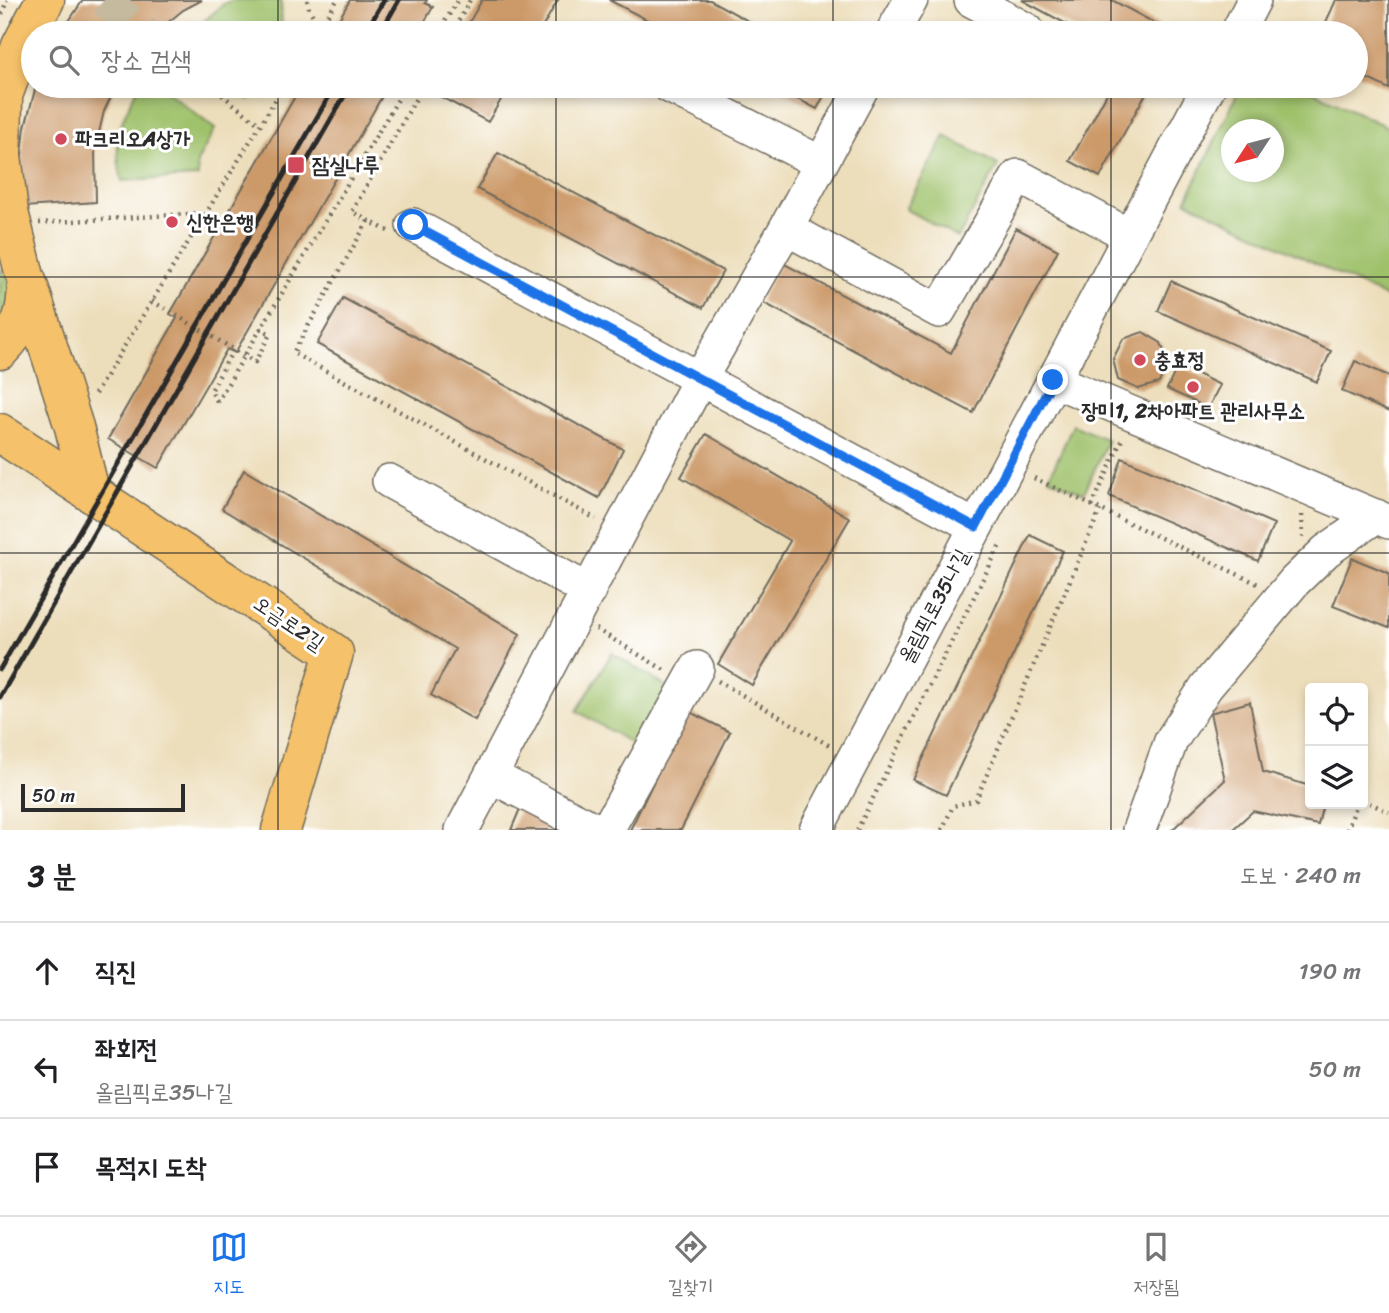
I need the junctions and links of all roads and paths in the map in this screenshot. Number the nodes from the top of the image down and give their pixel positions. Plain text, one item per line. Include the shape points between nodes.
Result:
1 (7, 0) edge
2 (45, 0) edge
3 (307, 0) edge
4 (337, 0) edge
5 (458, 0) edge
6 (470, 0) edge
7 (911, 0) edge
8 (971, 0) edge
9 (1254, 0) edge
10 (0, 18) edge
11 (34, 21) edge
12 (316, 21) edge
13 (324, 21) edge
14 (445, 21) edge
15 (459, 21) edge
16 (899, 21) edge
17 (1010, 21) edge
18 (1243, 21) edge
19 (21, 46) edge
20 (226, 98) edge
21 (277, 98) edge
22 (400, 98) edge
23 (416, 98) edge
24 (693, 98) edge
25 (856, 98) edge
26 (1203, 98) edge
27 (2, 101) edge
28 (260, 125) junction
29 (821, 163) junction
30 (206, 213) junction
31 (413, 225) dead end
32 (786, 228) junction
33 (6, 234) edge
34 (1130, 236) junction
35 (26, 276) junction
36 (152, 301) junction
37 (260, 328) junction
38 (0, 350) edge
39 (233, 350) junction
40 (700, 379) junction
41 (1053, 380) junction
42 (74, 427) junction
43 (0, 433) edge
44 (1124, 435) dead end
45 (1039, 467) dead end
46 (1034, 478) junction
47 (389, 481) dead end
48 (1028, 490) dead end
49 (90, 491) junction
50 (1307, 497) junction
51 (1092, 506) junction
52 (1100, 510) junction
53 (1382, 519) edge
54 (600, 521) dead end
55 (990, 533) junction
56 (1315, 547) junction
57 (1258, 584) dead end
58 (589, 591) junction
59 (589, 625) dead end
60 (692, 676) junction
61 (841, 752) dead end
62 (491, 776) junction
63 (1368, 802) edge
64 (1355, 809) edge
65 (1389, 812) edge
66 (281, 830) edge
67 (462, 830) edge
68 (596, 830) edge
69 (607, 830) edge
70 (816, 830) edge
71 (857, 830) edge
72 (942, 830) edge
73 (1139, 830) edge
74 (1347, 830) edge

1 - 10 path
2 - 11 main road
3 - 12 path
4 - 13 path
5 - 14 path
6 - 15 path
7 - 16 street
8 - 17 street
9 - 18 street
19 - 27 main road
20 - 28 path
21 - 28 path
22 - 37 path
23 - 54 path via 352,212 368,221 293,353
24 - 29 street
25 - 29 street
26 - 34 street, 올림픽로35나길
27 - 33 main road via 9,212
28 - 30 path
29 - 32 street
30 - 33 path
30 - 36 path
31 - 40 street
32 - 34 street via 939,311 1018,176
32 - 40 street
33 - 35 main road
34 - 41 street, 올림픽로35나길
35 - 38 main road via 26,307 18,332
35 - 42 main road
36 - 39 path
36 - 42 path
37 - 39 path via 270,334 255,362
37 - 39 path via 217,402 212,391
40 - 55 street
40 - 58 street
41 - 50 street
41 - 55 street, 올림픽로35나길
42 - 49 main road
43 - 49 main road
44 - 51 path
45 - 46 path
46 - 48 path
46 - 51 path
47 - 58 street
49 - 66 main road, 오금로2길 via 334,653
50 - 53 street
50 - 56 street
50 - 56 path
51 - 52 path
52 - 57 path
52 - 72 path via 976,800 953,807
53 - 56 street
55 - 70 street, 올림픽로35나길
55 - 71 path
56 - 73 street via 1294,582 1206,687 1171,741
58 - 62 street
59 - 60 path
60 - 61 path
60 - 69 street
62 - 67 street
62 - 68 street
63 - 65 path
64 - 74 path

